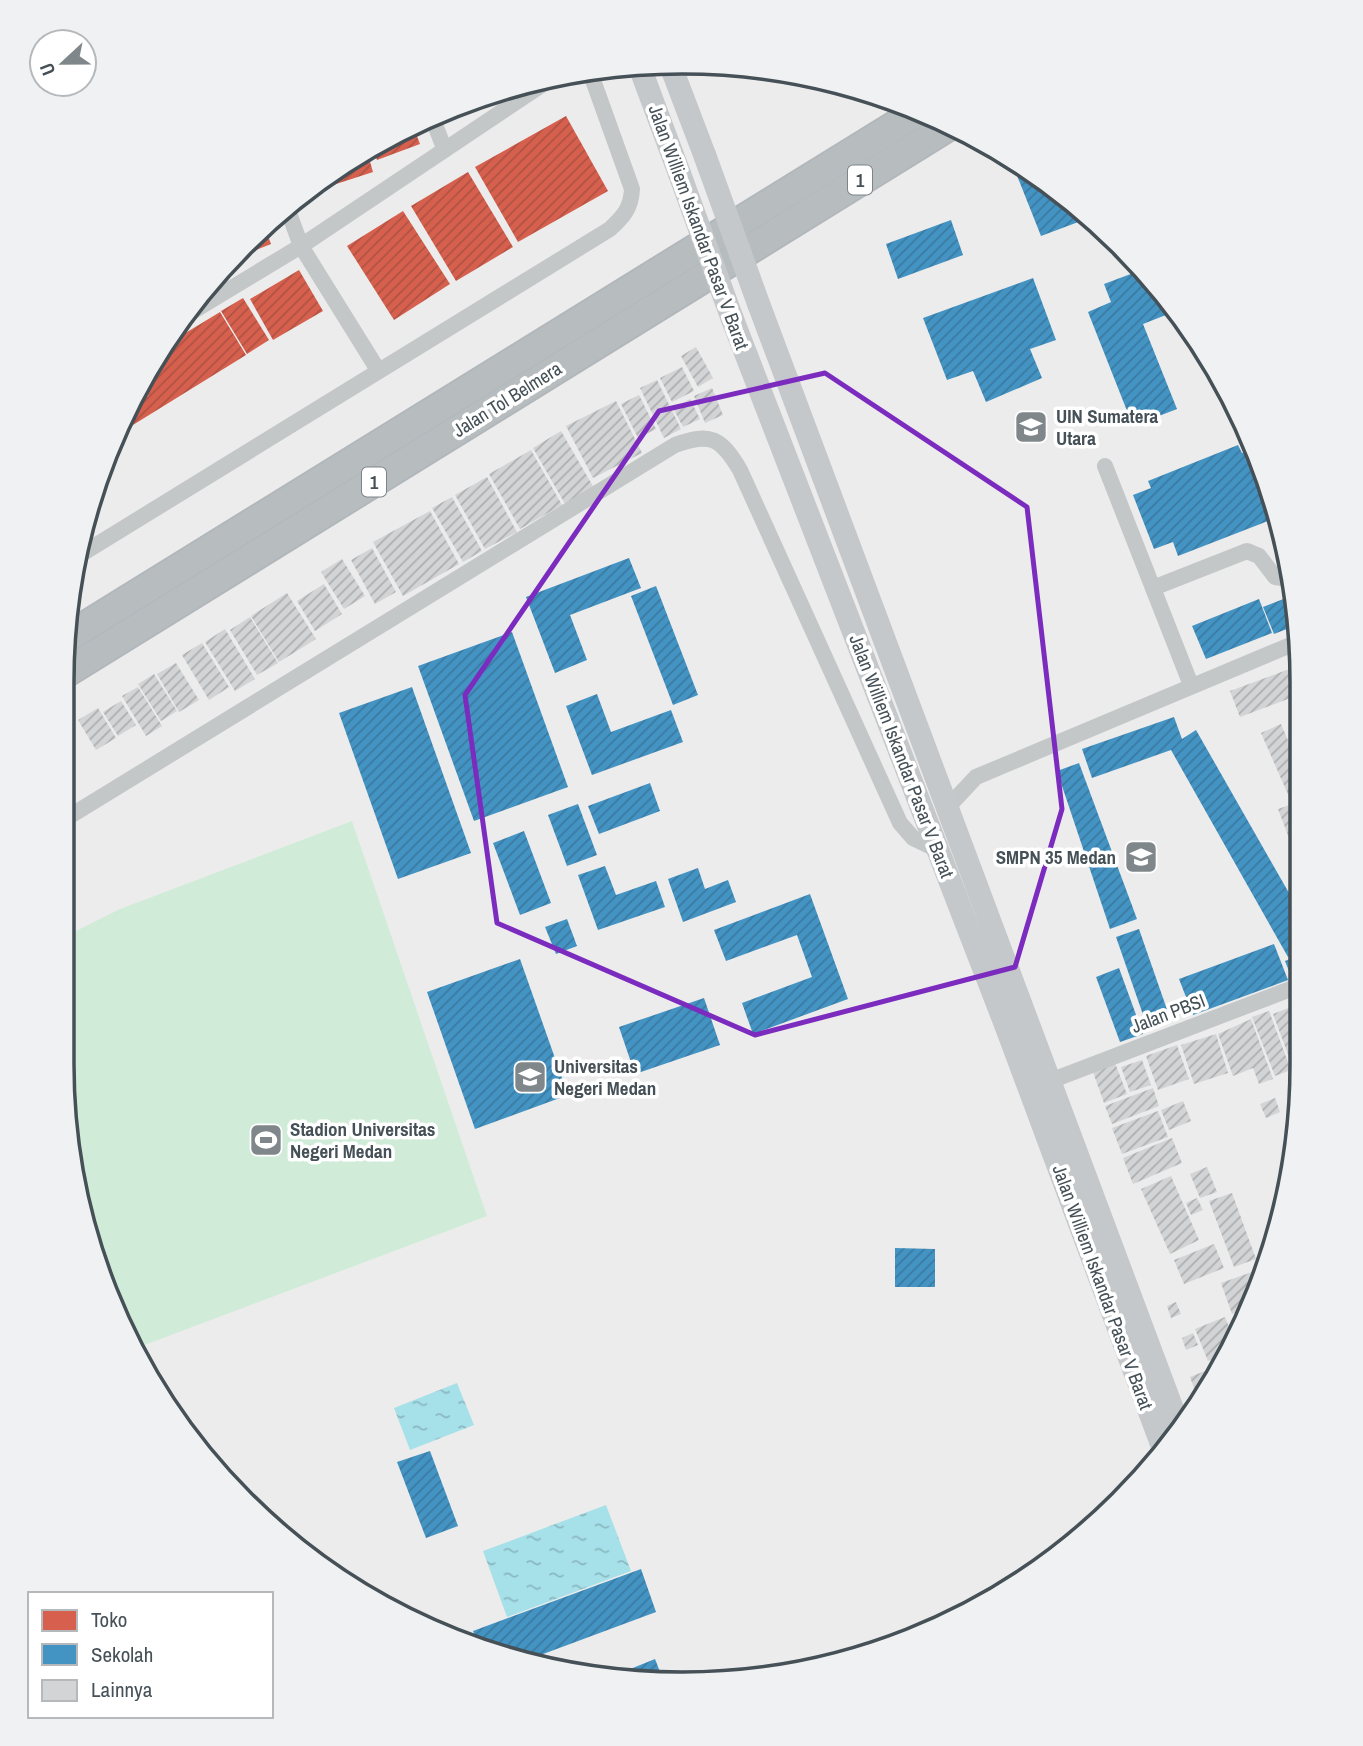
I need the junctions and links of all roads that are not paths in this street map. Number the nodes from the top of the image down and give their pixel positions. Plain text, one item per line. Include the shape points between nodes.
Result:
1 (674, 74) edge
2 (643, 75) edge
3 (593, 80) edge
4 (529, 93) edge
5 (908, 118) edge
6 (435, 126) edge
7 (939, 131) edge
8 (444, 148) junction
9 (290, 216) edge
10 (301, 246) junction
11 (205, 304) edge
12 (378, 370) junction
13 (1105, 466) dead end
14 (88, 550) edge
15 (1280, 578) edge
16 (1153, 588) junction
17 (76, 632) edge
18 (1288, 645) edge
19 (74, 667) edge
20 (1191, 685) junction
21 (947, 808) junction
22 (74, 814) edge
23 (939, 850) junction
24 (1290, 989) edge
25 (1049, 1081) junction
26 (1138, 1348) junction
27 (1175, 1419) edge
28 (1161, 1439) edge

1 - 21 street, Jalan Williem Iskandar Pasar V Barat, bridge
2 - 23 street, Jalan Williem Iskandar Pasar V Barat, bridge
3 - 12 street via 627,168 632,189 626,214 610,229
4 - 8 street
5 - 17 highway, Jalan Tol Belmera / 1
6 - 8 street
7 - 19 highway, Jalan Tol Belmera / 1
8 - 10 street
9 - 10 street
10 - 11 street
10 - 12 street
12 - 14 street
13 - 16 street
15 - 16 street via 1259,556 1247,551
16 - 20 street
18 - 20 street
20 - 21 street via 976,777
21 - 25 street, Jalan Williem Iskandar Pasar V Barat
22 - 23 street via 675,445 704,437 722,445 740,470 900,823 913,838
23 - 26 street, Jalan Williem Iskandar Pasar V Barat
24 - 25 street, Jalan PBSI
25 - 26 street, Jalan Williem Iskandar Pasar V Barat
26 - 27 street, Jalan Williem Iskandar Pasar V Barat
26 - 28 street, Jalan Williem Iskandar Pasar V Barat

